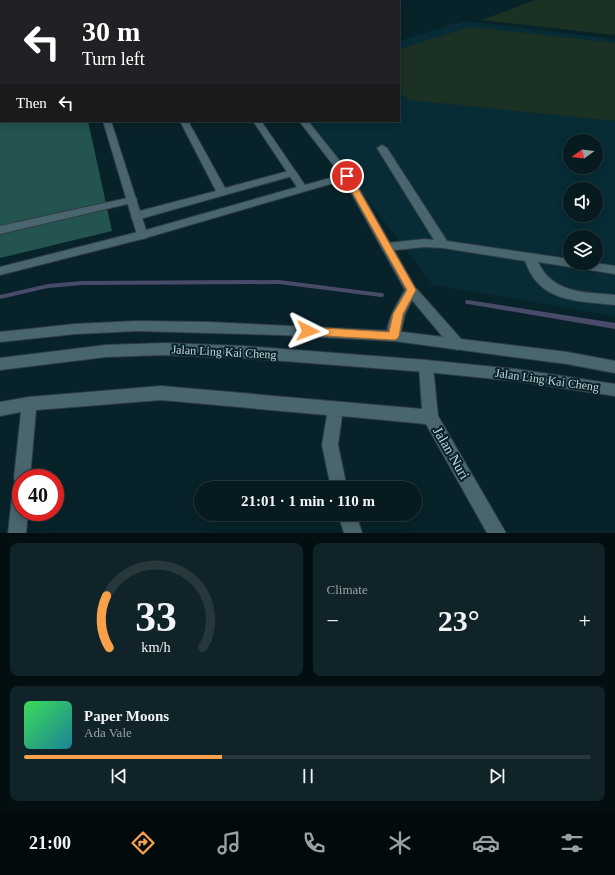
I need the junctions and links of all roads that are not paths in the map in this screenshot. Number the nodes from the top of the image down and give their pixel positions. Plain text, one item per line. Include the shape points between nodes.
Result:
1 (107, 122) edge
2 (185, 122) edge
3 (258, 122) edge
4 (304, 122) edge
5 (382, 148) dead end
6 (292, 173) junction
7 (347, 176) junction
8 (303, 189) junction
9 (222, 192) junction
10 (132, 200) junction
11 (136, 216) junction
12 (0, 230) edge
13 (142, 235) junction
14 (442, 244) junction
15 (387, 247) junction
16 (529, 257) junction
17 (615, 270) edge
18 (0, 271) edge
19 (412, 290) junction
20 (615, 300) edge
21 (394, 336) junction
22 (0, 337) edge
23 (457, 344) junction
24 (0, 364) edge
25 (426, 366) junction
26 (615, 367) edge
27 (615, 390) edge
28 (29, 404) junction
29 (0, 409) edge
30 (335, 409) junction
31 (430, 417) junction
32 (23, 469) edge
33 (338, 481) edge
34 (18, 521) edge
35 (349, 521) edge
36 (17, 533) edge
37 (353, 533) edge
38 (497, 533) edge

1 - 10 street
2 - 9 street
3 - 6 street
4 - 7 street
5 - 14 street
6 - 8 street
6 - 9 street
7 - 8 street
7 - 15 street
8 - 13 street
9 - 11 street
10 - 11 street
10 - 12 street
11 - 13 street
13 - 18 street
14 - 15 street
14 - 16 street
15 - 19 street
16 - 17 street
16 - 20 street via 542,281 554,289
19 - 21 street via 398,314
19 - 23 street
21 - 22 street, Jalan Ling Kai Cheng via 208,326 136,326
21 - 23 street, Jalan Ling Kai Cheng
23 - 26 street, Jalan Ling Kai Cheng
24 - 25 street, Jalan Ling Kai Cheng via 106,351 164,349 243,352
25 - 27 street, Jalan Ling Kai Cheng via 516,375
25 - 31 street, Jalan Nuri
28 - 29 street
28 - 30 street via 161,393
28 - 32 street
30 - 31 street
30 - 33 street via 330,445
31 - 38 street, Jalan Nuri
34 - 36 street
35 - 37 street

